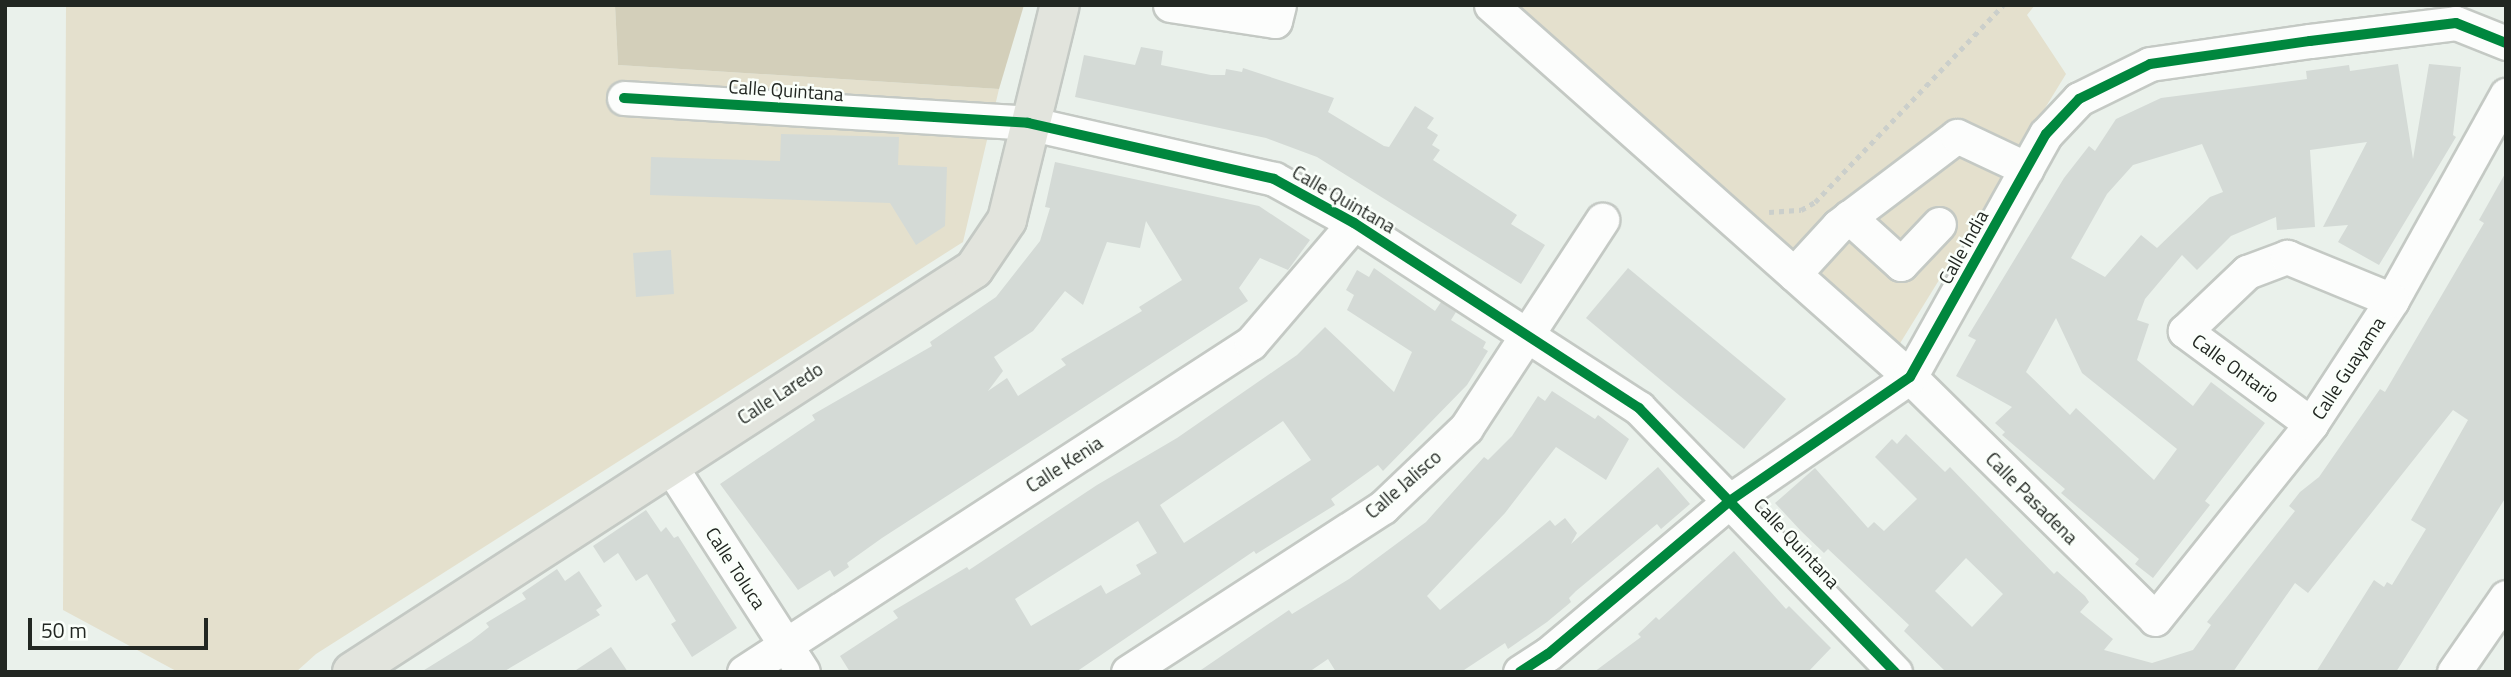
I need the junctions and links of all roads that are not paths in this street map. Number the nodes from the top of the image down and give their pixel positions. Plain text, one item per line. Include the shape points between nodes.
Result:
1 (1060, 5) edge
2 (1170, 5) edge
3 (1279, 5) edge
4 (1491, 5) edge
5 (2506, 43) edge
6 (2506, 94) edge
7 (624, 98) dead end
8 (1028, 123) junction
9 (2027, 169) junction
10 (1849, 217) junction
11 (1601, 220) dead end
12 (1354, 223) junction
13 (1939, 224) dead end
14 (1794, 274) junction
15 (2392, 300) junction
16 (1530, 336) junction
17 (1910, 377) junction
18 (2311, 424) junction
19 (669, 464) junction
20 (1731, 500) junction
21 (2506, 597) edge
22 (2155, 619) joint
23 (785, 644) junction
24 (1874, 665) edge
25 (352, 672) edge
26 (744, 672) edge
27 (803, 672) edge
28 (1128, 672) edge
29 (1520, 672) edge
30 (2454, 672) edge

1 - 8 main road, Calle Laredo
2 - 3 street via 1275,21
4 - 14 street, Calle Pasadena
5 - 9 street, Calle India via 2456,23 2150,64 2079,99 2046,134
6 - 15 street, Calle Guayama
7 - 8 street, Calle Quintana
8 - 12 street, Calle Quintana via 1274,179
8 - 19 main road, Calle Laredo via 1007,220 974,269
9 - 10 street via 1957,136
9 - 17 street, Calle India
10 - 13 street via 1901,264
10 - 14 street
11 - 16 street, Calle Jalisco
12 - 16 street, Calle Quintana
12 - 23 street, Calle Kenia via 1251,343
14 - 17 street, Calle Pasadena
15 - 18 street, Calle Guayama
15 - 18 street, Calle Ontario via 2287,257 2247,272 2185,331
16 - 20 street, Calle Quintana via 1639,408
16 - 28 street, Calle Jalisco via 1466,428 1383,507
17 - 20 street, Calle India
17 - 22 street, Calle Pasadena
18 - 22 street, Calle Guayama
19 - 23 street, Calle Toluca
19 - 25 main road, Calle Laredo
20 - 24 street, Calle Quintana
20 - 29 street, Calle India
21 - 30 street
23 - 26 street, Calle Kenia
23 - 27 street, Calle Toluca

